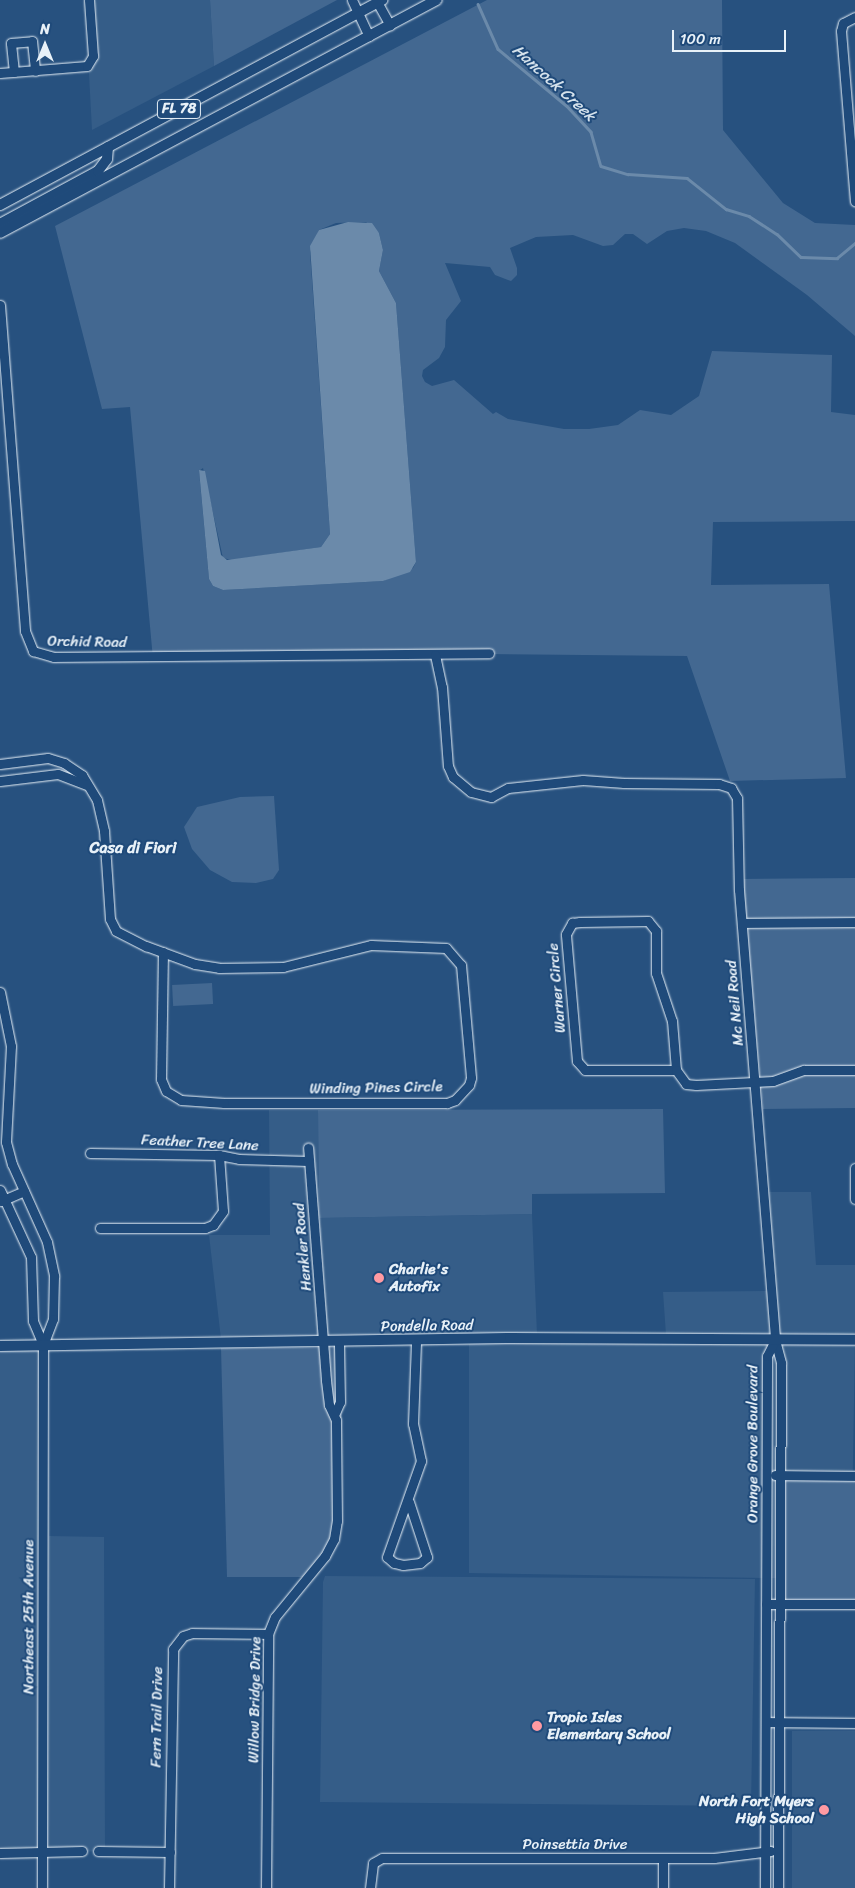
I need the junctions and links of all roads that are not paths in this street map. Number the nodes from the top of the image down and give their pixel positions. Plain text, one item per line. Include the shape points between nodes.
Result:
1 (89, 0) edge
2 (352, 0) edge
3 (437, 0) edge
4 (379, 1) edge
5 (358, 14) junction
6 (855, 18) edge
7 (390, 25) junction
8 (369, 36) junction
9 (35, 71) junction
10 (14, 72) junction
11 (0, 73) edge
12 (108, 147) junction
13 (855, 201) edge
14 (0, 205) edge
15 (855, 209) edge
16 (0, 224) edge
17 (0, 233) edge
18 (0, 306) edge
19 (489, 653) dead end
20 (436, 655) junction
21 (0, 764) edge
22 (0, 781) edge
23 (94, 793) junction
24 (855, 922) edge
25 (742, 923) junction
26 (163, 952) junction
27 (0, 992) edge
28 (676, 1070) junction
29 (855, 1070) edge
30 (756, 1082) junction
31 (308, 1148) dead end
32 (90, 1153) dead end
33 (219, 1155) junction
34 (308, 1161) junction
35 (855, 1168) edge
36 (0, 1190) edge
37 (24, 1191) junction
38 (855, 1199) edge
39 (2, 1200) edge
40 (100, 1228) dead end
41 (775, 1340) junction
42 (855, 1340) edge
43 (326, 1342) junction
44 (339, 1342) junction
45 (416, 1342) junction
46 (43, 1345) junction
47 (0, 1346) edge
48 (335, 1413) junction
49 (767, 1422) junction
50 (780, 1422) junction
51 (767, 1475) junction
52 (780, 1475) junction
53 (855, 1476) edge
54 (408, 1502) junction
55 (766, 1604) junction
56 (780, 1604) junction
57 (855, 1604) edge
58 (268, 1634) junction
59 (766, 1722) junction
60 (779, 1722) junction
61 (855, 1723) edge
62 (82, 1851) dead end
63 (98, 1851) dead end
64 (766, 1851) junction
65 (778, 1851) junction
66 (41, 1852) junction
67 (170, 1852) junction
68 (0, 1853) edge
69 (663, 1859) junction
70 (42, 1888) edge
71 (169, 1888) edge
72 (266, 1888) edge
73 (370, 1888) edge
74 (663, 1888) edge
75 (765, 1888) edge
76 (778, 1888) edge

1 - 9 street via 92,61 87,66
2 - 5 street
3 - 7 main road, FL 78
4 - 5 main road, FL 78
4 - 7 street
5 - 8 street
5 - 12 main road, FL 78
6 - 13 street via 843,23 841,32
7 - 8 main road, FL 78
8 - 17 main road, FL 78
9 - 10 street
9 - 10 street via 32,41 12,43
10 - 11 street
12 - 14 main road, FL 78
12 - 16 main road via 107,159 98,171
13 - 15 street
18 - 20 street, Orchid Road via 25,630 33,652 54,657
19 - 20 street, Orchid Road
20 - 25 street, Mc Neil Road via 442,687 448,766 461,786 491,797 508,788 583,780 720,784 731,788 737,798
21 - 23 street, Winding Pines Circle via 30,758 56,760 82,774
22 - 23 street via 58,774 74,778
23 - 26 street, Winding Pines Circle via 106,843 112,925 123,935
24 - 25 street
25 - 30 street, Mc Neil Road
26 - 26 street, Winding Pines Circle via 207,967 274,968 372,945 446,948 462,965 469,1086 455,1100 447,1103 224,1103 181,1100 166,1090 161,1079
27 - 37 street via 12,1046 6,1142
28 - 28 street, Warner Circle via 672,1020 656,973 656,931 648,921 572,923 566,934 577,1062 585,1070
28 - 30 street via 686,1084
29 - 30 street via 804,1070 780,1080
30 - 41 street, Mc Neil Road
31 - 34 street, Henkler Road
32 - 33 street, Feather Tree Lane
33 - 34 street, Feather Tree Lane via 239,1159
33 - 40 street via 223,1201 219,1219 206,1228
34 - 43 street, Henkler Road
35 - 38 street
36 - 39 street
37 - 39 street
37 - 46 street via 47,1242 53,1268 53,1319
39 - 46 street via 31,1257 33,1321
41 - 42 main road, Pondella Road
41 - 45 main road, Pondella Road via 510,1338
41 - 49 street, Orange Grove Boulevard via 767,1356
41 - 50 street, Orange Grove Boulevard via 781,1363
43 - 44 main road, Pondella Road
43 - 46 main road, Pondella Road
43 - 48 street, Willow Bridge Drive via 326,1380 330,1405
44 - 45 main road, Pondella Road
44 - 48 street, Willow Bridge Drive via 340,1402
45 - 54 street via 413,1424 421,1461
46 - 47 main road, Pondella Road
46 - 66 street, Northeast 25th Avenue
48 - 58 street, Willow Bridge Drive via 337,1521 334,1539 325,1556 276,1617
49 - 50 street
49 - 51 street, Orange Grove Boulevard
50 - 52 street, Orange Grove Boulevard
51 - 52 street
51 - 55 street, Orange Grove Boulevard
52 - 53 street
52 - 56 street, Orange Grove Boulevard
54 - 54 street via 387,1557 403,1565 420,1563 427,1557
55 - 56 street
55 - 59 street, Orange Grove Boulevard
56 - 57 street
56 - 60 street, Orange Grove Boulevard
58 - 67 street, Fern Trail Drive via 192,1633 183,1636 173,1649
58 - 72 street, Willow Bridge Drive
59 - 60 street
59 - 64 street, Orange Grove Boulevard
60 - 61 street
60 - 65 street, Orange Grove Boulevard
62 - 66 street
63 - 67 street
64 - 65 street, Poinsettia Drive
64 - 69 street, Poinsettia Drive via 714,1858
64 - 75 street, Orange Grove Boulevard
65 - 76 street, Orange Grove Boulevard
66 - 68 street
66 - 70 street, Northeast 25th Avenue
67 - 71 street, Fern Trail Drive
69 - 73 street, Poinsettia Drive via 382,1858 373,1864
69 - 74 street

